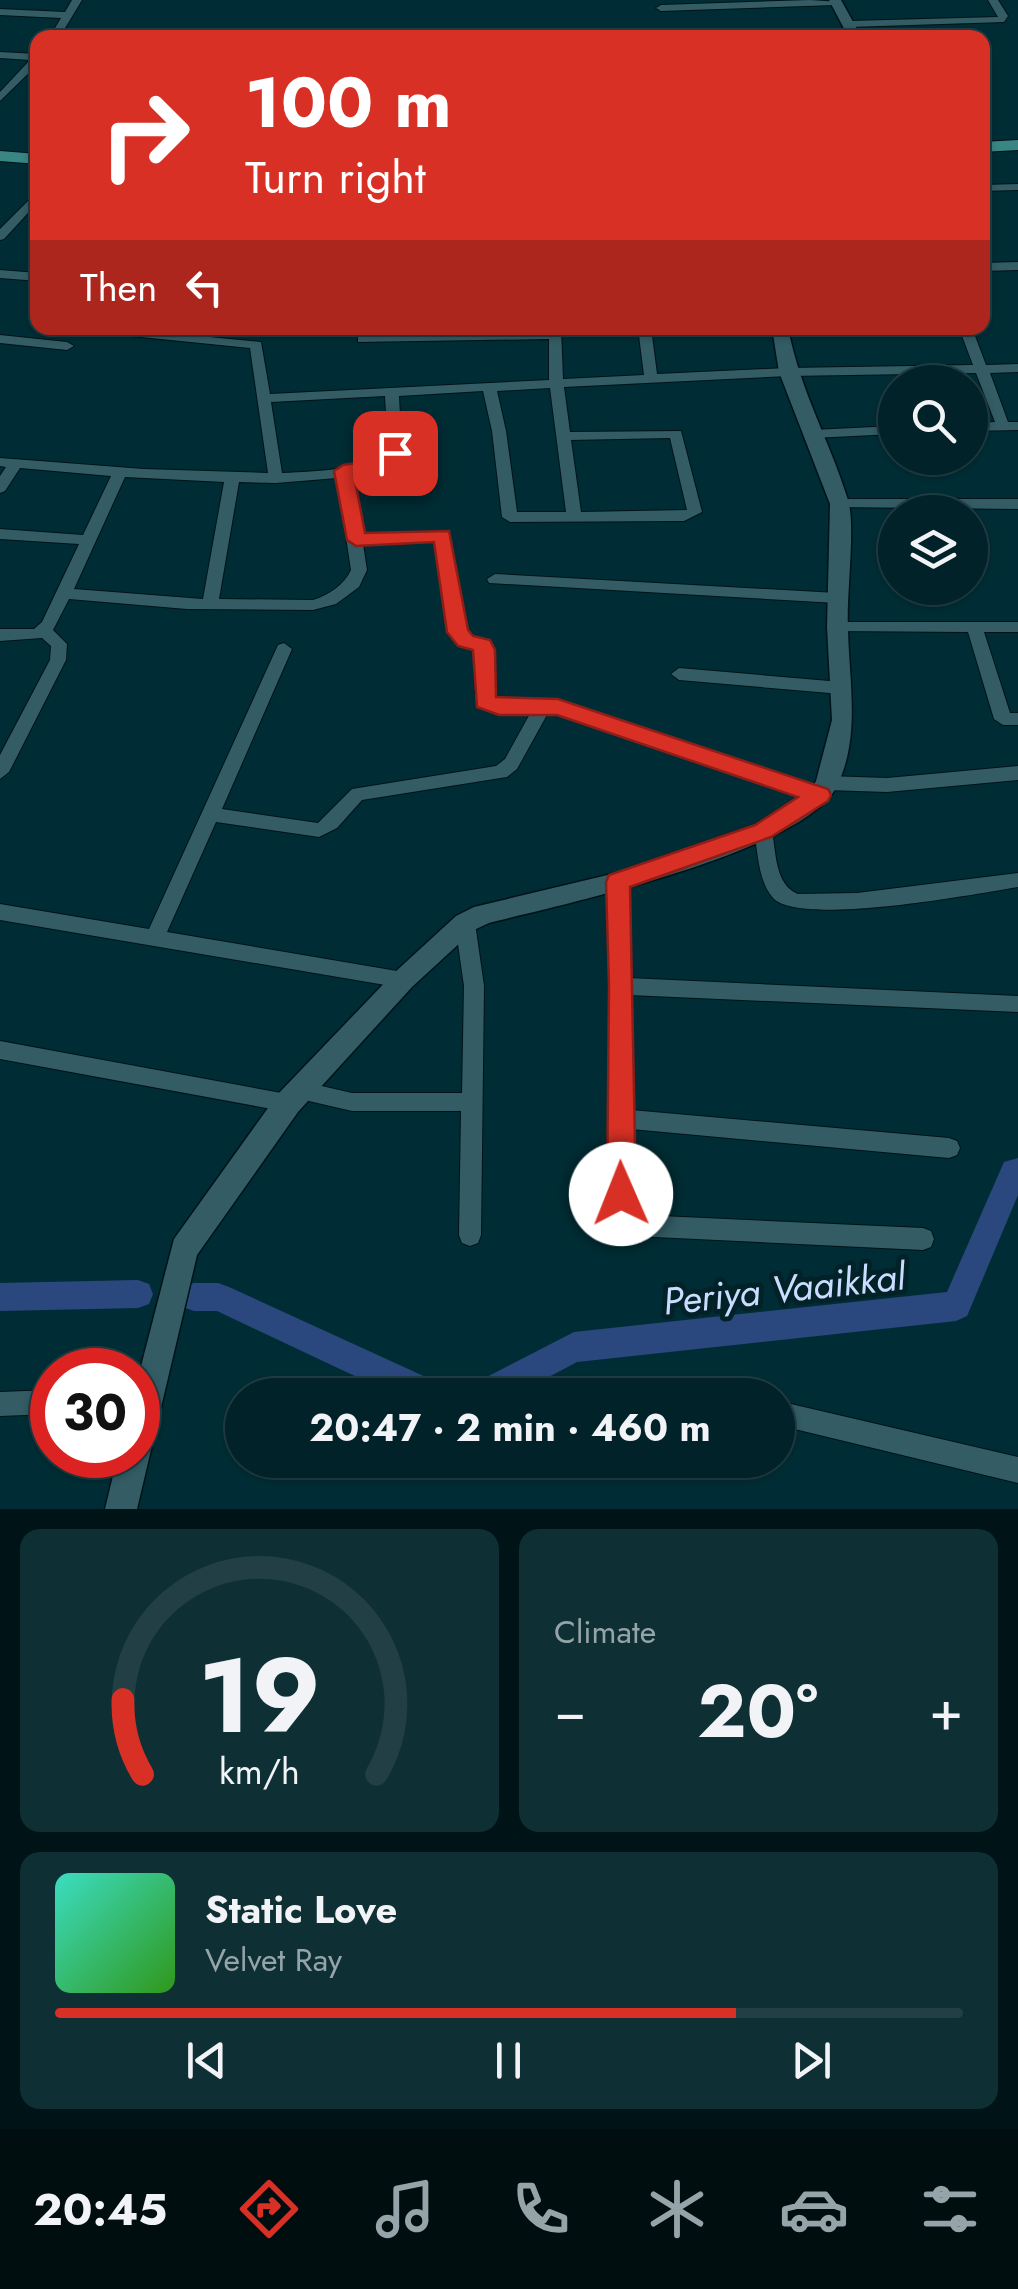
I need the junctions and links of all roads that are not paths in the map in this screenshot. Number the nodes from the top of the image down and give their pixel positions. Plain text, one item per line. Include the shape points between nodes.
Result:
1 (76, 0) edge
2 (993, 0) edge
3 (836, 1) edge
4 (661, 8) dead end
5 (0, 12) edge
6 (68, 15) junction
7 (59, 30) edge
8 (852, 30) edge
9 (884, 30) edge
10 (0, 55) edge
11 (30, 57) edge
12 (30, 65) edge
13 (1, 96) edge
14 (1018, 145) edge
15 (990, 147) edge
16 (0, 156) edge
17 (30, 158) edge
18 (1018, 187) edge
19 (990, 188) edge
20 (30, 203) edge
21 (0, 236) edge
22 (1018, 266) edge
23 (990, 267) edge
24 (0, 274) edge
25 (30, 276) edge
26 (160, 335) edge
27 (460, 335) edge
28 (556, 335) edge
29 (645, 335) edge
30 (781, 335) edge
31 (969, 335) edge
32 (0, 339) edge
33 (363, 339) dead end
34 (68, 346) dead end
35 (980, 365) edge
36 (988, 368) edge
37 (1018, 368) edge
38 (878, 370) edge
39 (788, 372) junction
40 (651, 380) junction
41 (556, 382) junction
42 (988, 382) edge
43 (489, 386) junction
44 (392, 392) junction
45 (267, 398) junction
46 (1011, 426) edge
47 (878, 431) edge
48 (812, 434) junction
49 (563, 436) junction
50 (8, 463) edge
51 (343, 471) junction
52 (120, 472) junction
53 (276, 478) junction
54 (232, 479) junction
55 (0, 488) edge
56 (840, 504) junction
57 (1018, 504) edge
58 (574, 516) junction
59 (0, 534) edge
60 (90, 540) junction
61 (356, 540) junction
62 (495, 579) dead end
63 (64, 594) junction
64 (838, 598) junction
65 (210, 604) junction
66 (836, 627) junction
67 (974, 627) junction
68 (1018, 627) edge
69 (44, 631) junction
70 (0, 636) edge
71 (284, 649) dead end
72 (679, 674) dead end
73 (840, 688) junction
74 (542, 706) junction
75 (1018, 719) edge
76 (0, 772) edge
77 (1018, 773) edge
78 (823, 789) junction
79 (210, 814) junction
80 (763, 831) junction
81 (1018, 880) edge
82 (618, 882) junction
83 (0, 912) edge
84 (466, 923) junction
85 (155, 938) junction
86 (403, 980) junction
87 (622, 986) junction
88 (1018, 1004) edge
89 (0, 1050) edge
90 (294, 1097) junction
91 (472, 1102) junction
92 (620, 1119) junction
93 (949, 1148) dead end
94 (470, 1235) dead end
95 (924, 1239) dead end
96 (156, 1348) edge
97 (30, 1403) edge
98 (0, 1404) edge
99 (795, 1417) edge
100 (1018, 1470) edge
101 (129, 1478) edge
102 (122, 1509) edge

1 - 6 street
2 - 9 street via 1006,22
3 - 4 street
3 - 8 street
5 - 6 street
6 - 7 street
10 - 11 street
12 - 13 street
14 - 15 main road
16 - 17 main road
18 - 19 street
20 - 21 street
22 - 23 street
24 - 25 street
26 - 45 street via 256,345
27 - 33 street
28 - 41 street
29 - 40 street
30 - 39 street
31 - 35 street
32 - 34 street
36 - 37 street
38 - 39 street
39 - 40 street
39 - 48 street
40 - 41 street
41 - 43 street
41 - 49 street
42 - 46 street
43 - 44 street
43 - 58 street via 510,517
44 - 45 street
44 - 51 street via 391,460
45 - 53 street
47 - 48 street
48 - 56 street
49 - 58 street
49 - 58 street via 676,434 695,508 684,516
50 - 52 street
50 - 55 street
51 - 53 street
51 - 61 street
52 - 54 street
52 - 60 street
53 - 54 street
54 - 65 street
56 - 57 street
56 - 64 street
59 - 60 street
60 - 63 street
61 - 65 street via 358,577 330,600 292,607
61 - 74 street via 442,535 458,632 484,650 485,701
62 - 64 street
63 - 65 street
63 - 69 street
64 - 66 street
66 - 67 street
66 - 73 street
67 - 68 street
67 - 75 street via 1003,719
69 - 70 street
69 - 76 street via 59,644 58,660
71 - 79 street
72 - 73 street
73 - 78 street via 842,720
74 - 78 street
74 - 79 street via 501,772 358,794 319,830
77 - 78 street
78 - 80 street
79 - 85 street
80 - 81 street via 775,883 792,902 826,904
80 - 82 street
82 - 84 street
82 - 87 street
83 - 85 street
84 - 86 street
84 - 91 street via 473,962
85 - 86 street
86 - 90 street
87 - 88 street
87 - 92 street
89 - 90 street
90 - 91 street
90 - 96 street via 184,1249
91 - 94 street
92 - 93 street
92 - 95 street via 622,1212 633,1226
97 - 98 street
99 - 100 street
101 - 102 street

